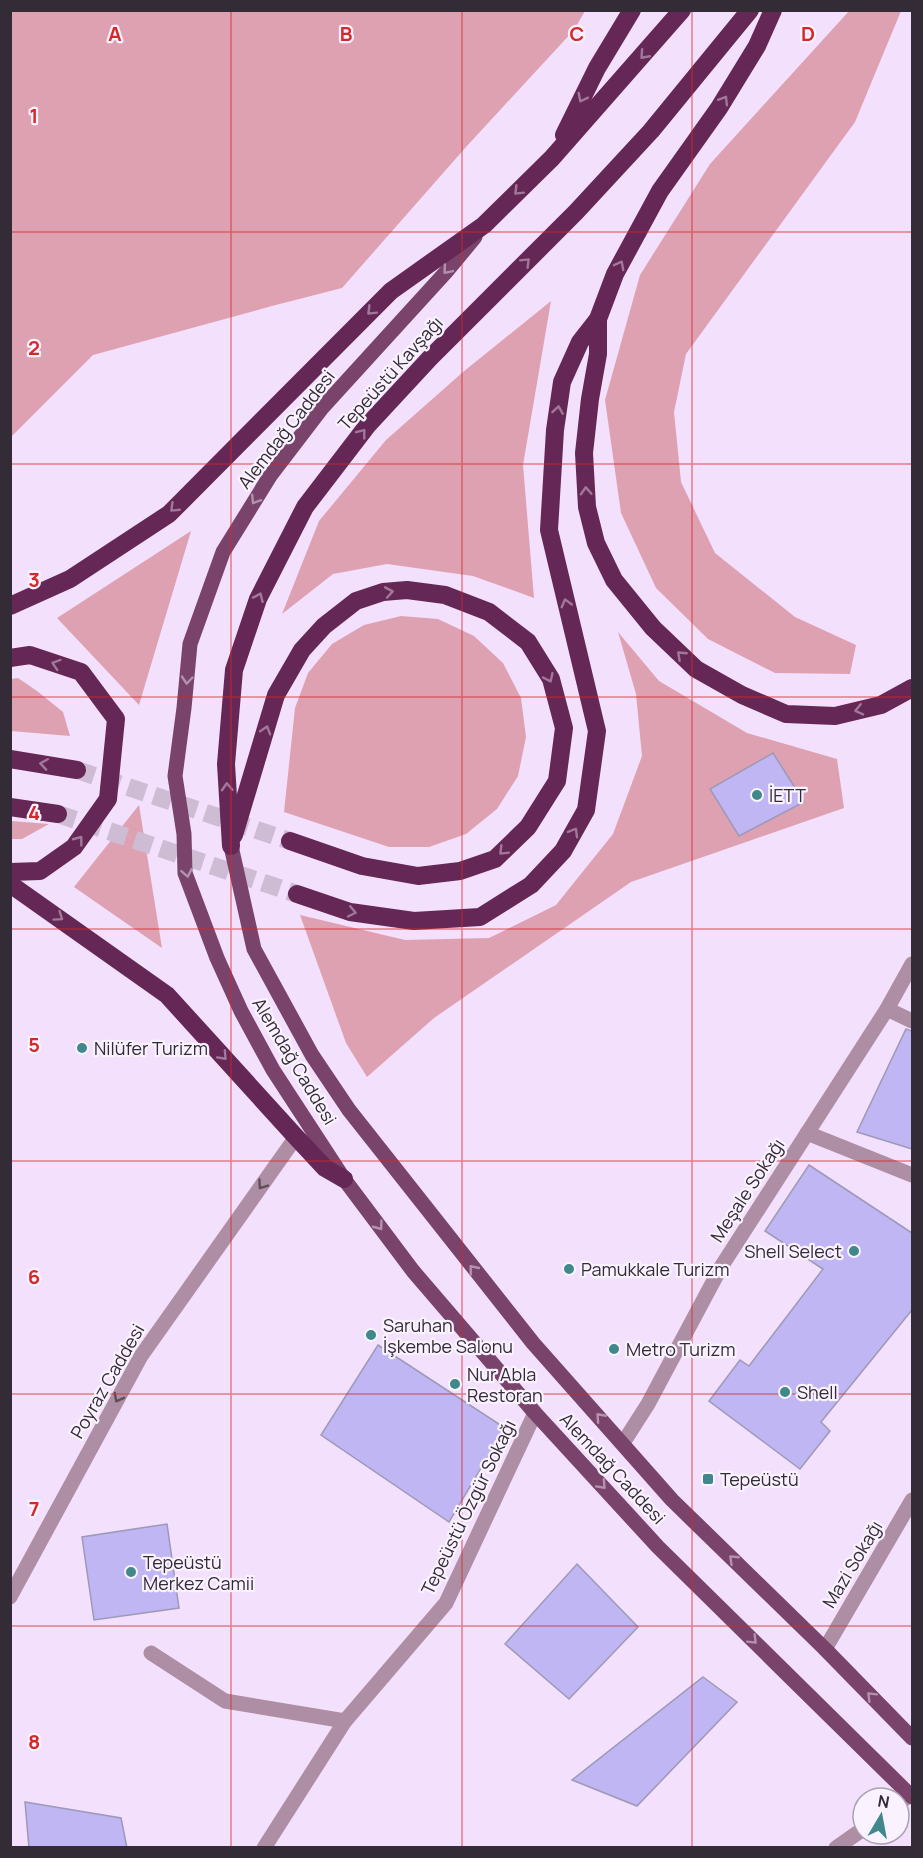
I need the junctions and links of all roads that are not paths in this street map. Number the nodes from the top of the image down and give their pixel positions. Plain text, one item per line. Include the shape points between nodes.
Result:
1 (632, 10) edge
2 (682, 10) edge
3 (750, 10) edge
4 (773, 10) edge
5 (552, 158) junction
6 (484, 225) junction
7 (598, 319) junction
8 (10, 606) edge
9 (10, 658) edge
10 (912, 688) edge
11 (10, 759) edge
12 (77, 770) tunnel mouth
13 (10, 807) edge
14 (58, 813) tunnel mouth
15 (290, 841) tunnel mouth
16 (231, 846) junction
17 (10, 872) edge
18 (10, 884) edge
19 (297, 894) tunnel mouth
20 (912, 964) edge
21 (887, 1010) junction
22 (912, 1021) edge
23 (807, 1133) junction
24 (296, 1137) junction
25 (912, 1175) edge
26 (344, 1179) junction
27 (535, 1413) junction
28 (623, 1443) junction
29 (912, 1500) edge
30 (10, 1597) edge
31 (825, 1649) junction
32 (151, 1653) dead end
33 (345, 1721) junction
34 (912, 1738) edge
35 (894, 1786) edge
36 (851, 1838) edge
37 (264, 1848) edge
38 (837, 1848) edge

1 -> 5 highway via 597,68
2 -> 5 highway
16 -> 3 highway, Tepeüstü Kavşağı via 226,764 234,670 258,599 305,507 367,426 651,131
7 -> 4 highway via 615,274 660,191 758,46
5 -> 6 highway
6 -> 8 highway via 391,291 169,514 70,579
6 -> 26 main road, Alemdağ Caddesi via 322,408 270,476 223,552 190,644 175,776 184,834 185,873 241,1011 273,1070
10 -> 7 highway via 881,705 836,716 786,714 696,669 653,628 614,580 596,543 587,507 584,453 598,354
19 -> 7 highway via 350,912 414,921 480,917 531,885 563,851 586,810 597,731 549,530 562,382 580,342
17 -> 9 highway via 40,871 74,847 108,799 116,719 81,672 30,655
12 -> 11 highway
13 - 14 highway
16 -> 15 highway via 276,695 302,650 356,601 383,592 407,590 445,595 489,612 528,642 550,679 564,728 557,781 528,827 495,859 460,872 418,876 362,866
28 -> 16 main road, Alemdağ Caddesi via 533,1343 448,1238 349,1110 312,1055 254,949
18 -> 24 highway via 167,995
20 - 21 street, Meşale Sokağı
21 - 22 street
21 - 23 street, Meşale Sokağı
23 - 25 street
23 - 28 street, Meşale Sokağı via 721,1267
24 - 26 highway via 325,1168
24 -> 30 street, Poyraz Caddesi via 141,1356
26 -> 27 main road, Alemdağ Caddesi via 413,1271
27 - 33 street, Tepeüstü Özgür Sokağı via 446,1603
27 -> 35 main road, Alemdağ Caddesi via 658,1547
31 -> 28 main road, Alemdağ Caddesi via 672,1500
29 - 31 street, Mazi Sokağı
34 -> 31 main road, Alemdağ Caddesi
32 - 33 street via 225,1701
33 - 37 street, Tepeüstü Özgür Sokağı
36 - 38 street

